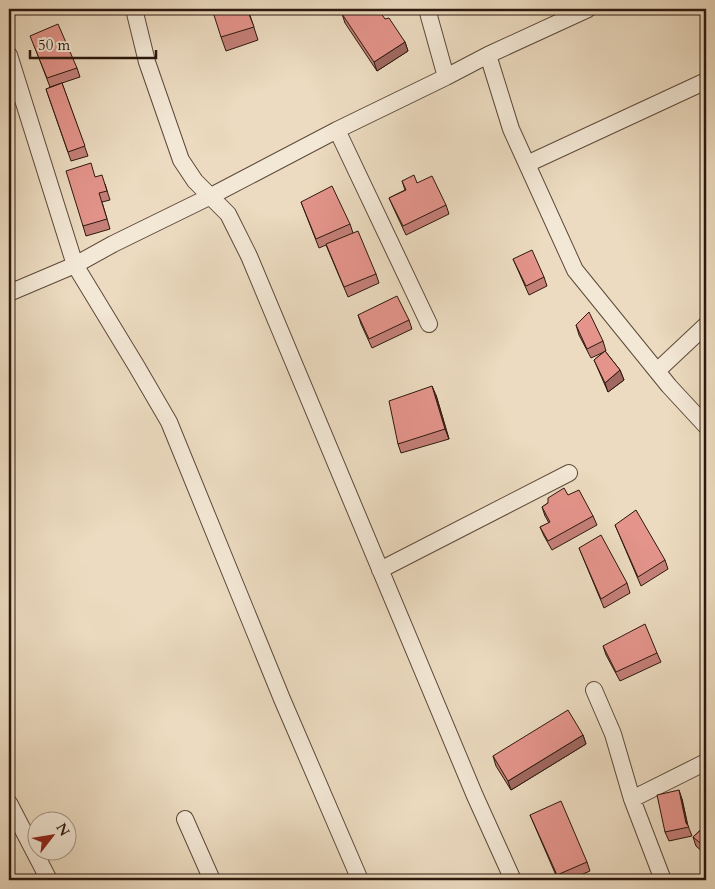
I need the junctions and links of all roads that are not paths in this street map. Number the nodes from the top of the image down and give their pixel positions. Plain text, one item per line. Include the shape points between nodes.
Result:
1 (134, 9) edge
2 (427, 9) edge
3 (588, 9) edge
4 (570, 13) edge
5 (9, 55) edge
6 (488, 55) junction
7 (446, 77) junction
8 (706, 81) edge
9 (337, 130) junction
10 (527, 164) junction
11 (211, 196) junction
12 (75, 265) junction
13 (9, 293) edge
14 (429, 324) dead end
15 (706, 325) edge
16 (657, 370) junction
17 (706, 426) edge
18 (569, 473) dead end
19 (380, 570) junction
20 (594, 690) dead end
21 (706, 762) edge
22 (632, 799) junction
23 (9, 803) edge
24 (185, 819) dead end
25 (49, 880) edge
26 (212, 880) edge
27 (360, 880) edge
28 (514, 880) edge
29 (663, 880) edge

1 - 11 street via 147,62 181,160 195,181
2 - 7 street
3 - 4 street
4 - 6 street
5 - 12 street
6 - 7 street
6 - 10 street via 511,129
7 - 9 street
8 - 10 street
9 - 11 street
9 - 14 street
10 - 16 street via 575,270
11 - 12 street
11 - 19 street via 228,214 249,256
12 - 13 street
12 - 27 street via 169,422
15 - 16 street
16 - 17 street
18 - 19 street
19 - 28 street via 471,787
20 - 22 street via 613,734
21 - 22 street
22 - 29 street
23 - 25 street
24 - 26 street

